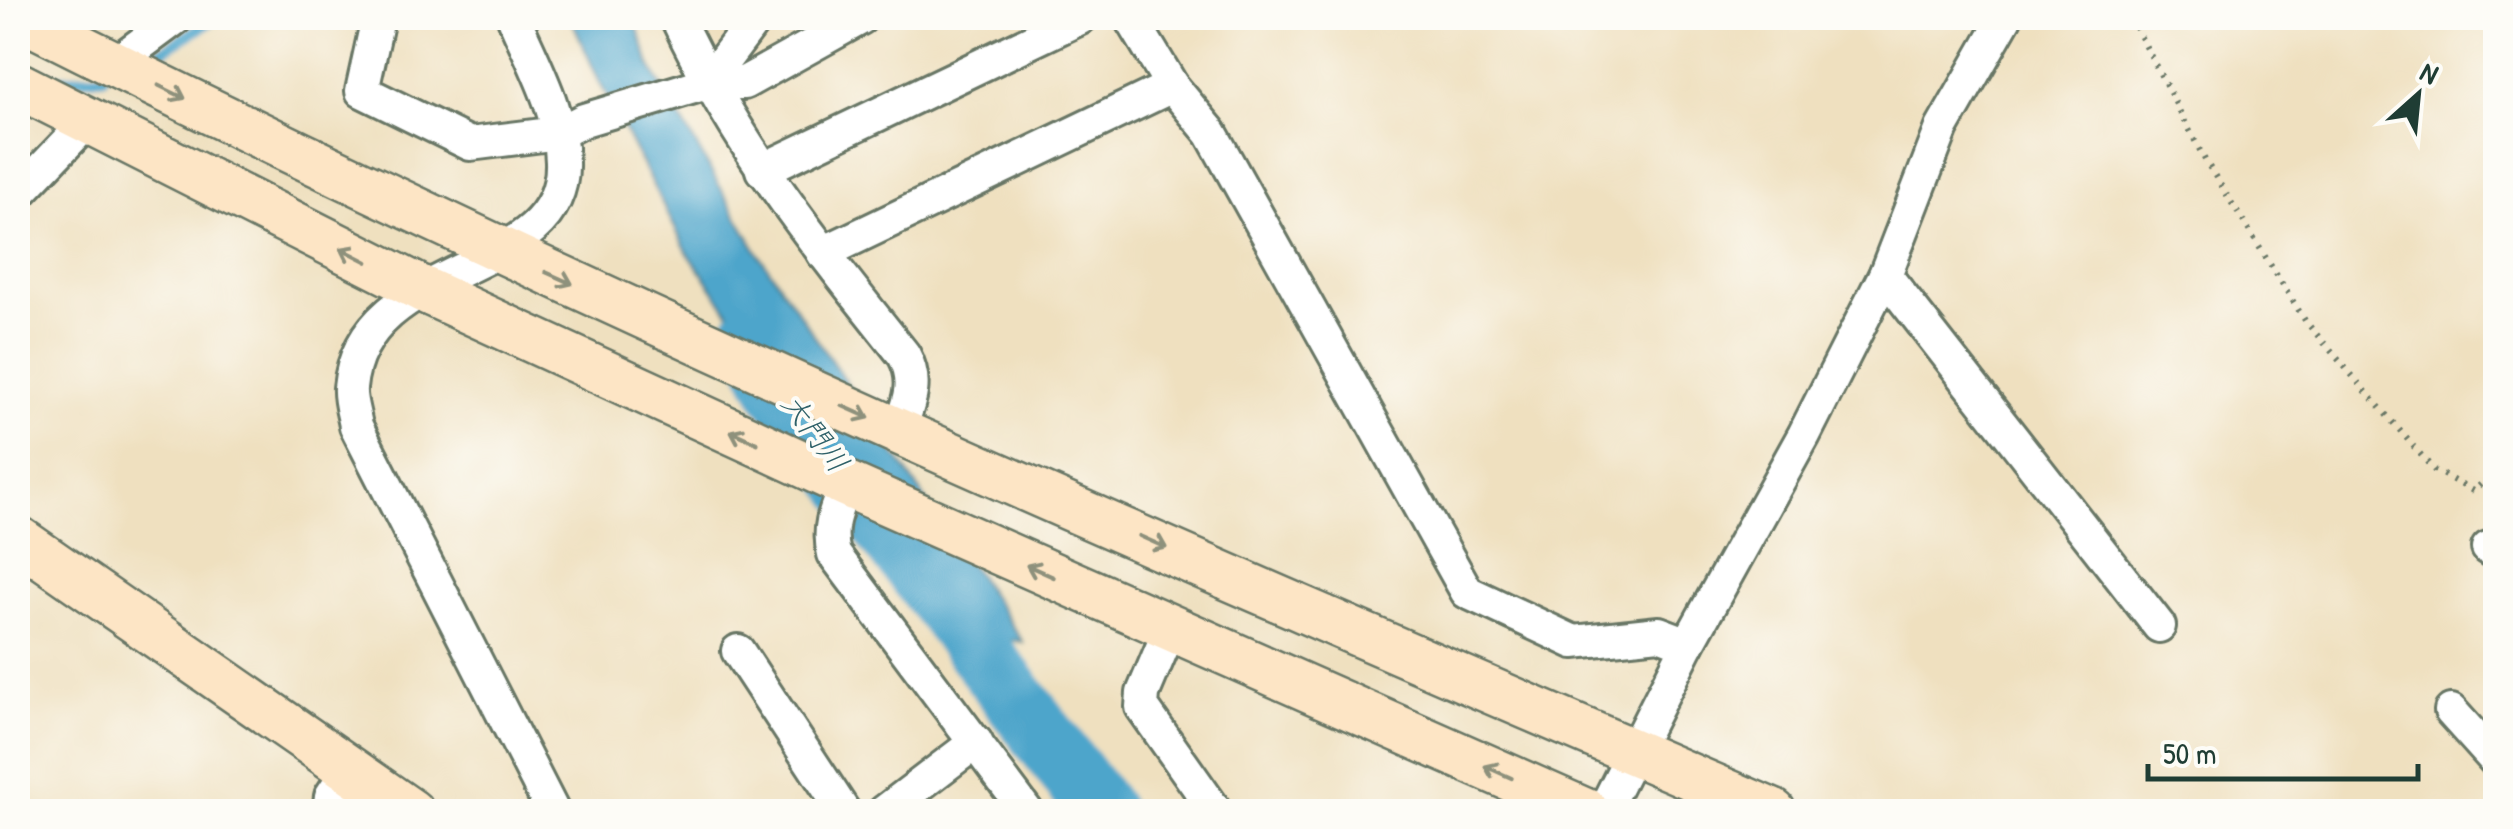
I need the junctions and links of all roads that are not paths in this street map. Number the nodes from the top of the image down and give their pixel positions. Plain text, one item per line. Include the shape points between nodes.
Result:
1 (22, 18) edge
2 (176, 18) edge
3 (378, 18) edge
4 (514, 18) edge
5 (677, 18) edge
6 (756, 18) edge
7 (861, 18) edge
8 (1080, 18) edge
9 (1131, 18) edge
10 (2005, 18) edge
11 (114, 64) junction
12 (18, 85) edge
13 (701, 85) junction
14 (1172, 86) junction
15 (88, 121) junction
16 (572, 127) junction
17 (762, 170) junction
18 (18, 194) edge
19 (501, 252) junction
20 (823, 253) junction
21 (1885, 275) junction
22 (422, 290) junction
23 (899, 431) junction
24 (846, 484) junction
25 (18, 539) edge
26 (2159, 626) dead end
27 (1170, 628) junction
28 (1688, 644) junction
29 (738, 651) dead end
30 (2451, 711) dead end
31 (976, 742) junction
32 (1634, 752) junction
33 (2496, 762) edge
34 (348, 770) junction
35 (329, 812) edge
36 (411, 812) edge
37 (553, 812) edge
38 (844, 812) edge
39 (884, 812) edge
40 (1027, 812) edge
41 (1216, 812) edge
42 (1587, 812) edge
43 (1603, 812) edge
44 (1773, 812) edge

1 - 11 street
2 - 11 street
3 - 16 street via 362,91 470,144
4 - 16 street via 548,97
5 - 13 street
6 - 13 street
7 - 13 street via 744,83
8 - 17 street
9 - 14 street
10 - 21 street via 1942,128
11 -> 19 street
12 - 15 street
13 - 16 street
13 - 17 street
14 - 20 street
14 - 28 street via 1211,133 1468,592 1574,642 1659,633
15 - 18 street
22 -> 15 street
16 - 19 street via 556,194 540,222
17 - 20 street
19 - 22 street
19 -> 23 street
20 - 23 street via 911,369 914,391
21 - 26 street
21 - 28 street
24 -> 22 street
22 - 37 street via 389,310 361,346 350,390 356,426
23 -> 32 street
27 -> 24 street
24 - 31 street via 832,518 834,554
25 - 34 street
27 - 41 street via 1142,708
42 -> 27 street
28 - 32 street
29 - 38 street
30 - 33 street
31 - 39 street
31 - 40 street
32 - 43 street
32 - 44 street
34 - 35 street
34 - 36 street

